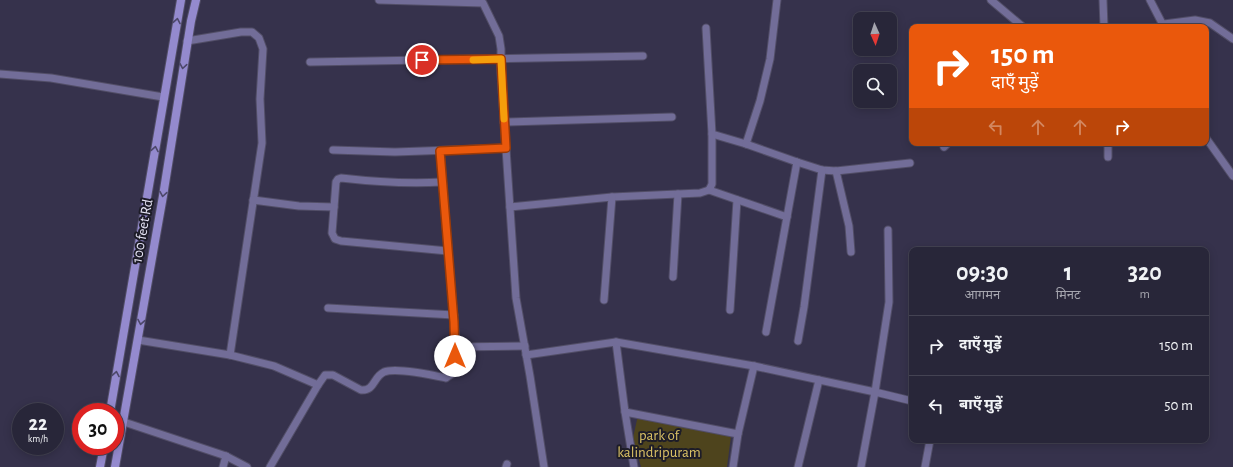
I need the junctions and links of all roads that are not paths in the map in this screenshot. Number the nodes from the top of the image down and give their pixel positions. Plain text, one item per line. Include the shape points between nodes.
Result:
1 (181, 0) edge
2 (196, 0) edge
3 (380, 0) edge
4 (777, 0) edge
5 (991, 0) edge
6 (1103, 0) edge
7 (1150, 0) edge
8 (486, 1) edge
9 (1019, 24) edge
10 (1104, 24) edge
11 (1163, 24) edge
12 (1175, 24) edge
13 (706, 28) dead end
14 (1233, 39) edge
15 (187, 41) junction
16 (643, 56) dead end
17 (501, 59) junction
18 (310, 62) dead end
19 (0, 74) edge
20 (163, 97) junction
21 (672, 117) dead end
22 (504, 122) junction
23 (712, 134) junction
24 (1209, 142) edge
25 (746, 144) junction
26 (1108, 146) edge
27 (506, 148) junction
28 (333, 150) dead end
29 (440, 151) junction
30 (1108, 157) dead end
31 (797, 162) junction
32 (910, 163) dead end
33 (822, 170) junction
34 (836, 170) junction
35 (1233, 176) edge
36 (442, 182) junction
37 (709, 190) junction
38 (678, 194) junction
39 (612, 197) junction
40 (253, 200) junction
41 (737, 200) junction
42 (510, 206) junction
43 (334, 207) junction
44 (787, 217) junction
45 (888, 230) dead end
46 (448, 251) junction
47 (851, 252) dead end
48 (673, 277) dead end
49 (604, 300) dead end
50 (328, 308) dead end
51 (730, 310) dead end
52 (454, 316) junction
53 (766, 332) dead end
54 (138, 340) junction
55 (798, 341) dead end
56 (616, 342) junction
57 (525, 346) junction
58 (455, 347) junction
59 (230, 355) junction
60 (526, 355) junction
61 (754, 366) junction
62 (819, 380) junction
63 (318, 385) junction
64 (875, 392) junction
65 (909, 400) edge
66 (112, 403) edge
67 (123, 403) edge
68 (625, 412) junction
69 (124, 422) edge
70 (738, 434) junction
71 (929, 443) edge
72 (102, 455) edge
73 (116, 455) edge
74 (226, 456) junction
75 (100, 467) edge
76 (115, 467) edge
77 (224, 467) edge
78 (247, 467) edge
79 (270, 467) edge
80 (544, 467) edge
81 (634, 467) edge
82 (732, 467) edge
83 (798, 467) edge
84 (862, 467) edge
85 (925, 467) edge

20 -> 1 main road
2 - 15 main road, 100 feet Rd
3 - 8 street
4 - 25 street via 770,59
5 - 9 street
6 - 10 street
7 - 11 street
8 - 17 street via 499,36
12 - 14 street via 1196,20 1210,23
13 - 23 street
15 - 40 street via 241,32 252,32 259,38 263,49 260,99 262,143
15 -> 54 main road, 100 feet Rd
16 - 17 street
17 - 18 street
17 - 22 street
19 - 20 street via 51,78
66 -> 20 main road
21 - 22 street
22 - 27 street
23 - 25 street
23 - 37 street via 712,184
24 - 35 street
25 - 31 street
26 - 30 street
27 - 29 street
27 - 42 street
28 - 29 street
29 - 36 street
31 - 33 street
31 - 44 street
32 - 34 street
33 - 34 street
33 - 55 street
34 - 47 street via 849,226
36 - 43 street via 382,183 341,178 336,182
36 - 46 street
37 - 38 street
37 - 41 street
38 - 39 street
38 - 48 street
39 - 42 street
39 - 49 street
40 - 43 street via 299,206
40 - 59 street
41 - 44 street
41 - 51 street
42 - 57 street via 516,298
43 - 46 street via 332,233 335,239
44 - 53 street
45 - 64 street via 889,302
46 - 52 street
50 - 52 street
52 - 58 street
54 - 59 street
54 - 67 main road, 100 feet Rd
56 - 60 street
56 - 61 street
56 - 68 street
57 - 58 street
57 - 60 street
58 - 63 street via 452,373 446,378 390,371 378,376 370,388 361,390 330,374 325,375
59 - 63 street via 274,366
60 - 80 street
61 - 62 street
61 - 70 street
62 - 64 street
62 - 83 street
63 - 79 street
64 - 65 street
64 - 84 street
68 - 70 street
68 - 81 street
69 - 74 street
70 - 82 street
71 - 85 street
72 - 75 main road
73 - 76 main road, 100 feet Rd
74 - 77 street
74 - 78 street

